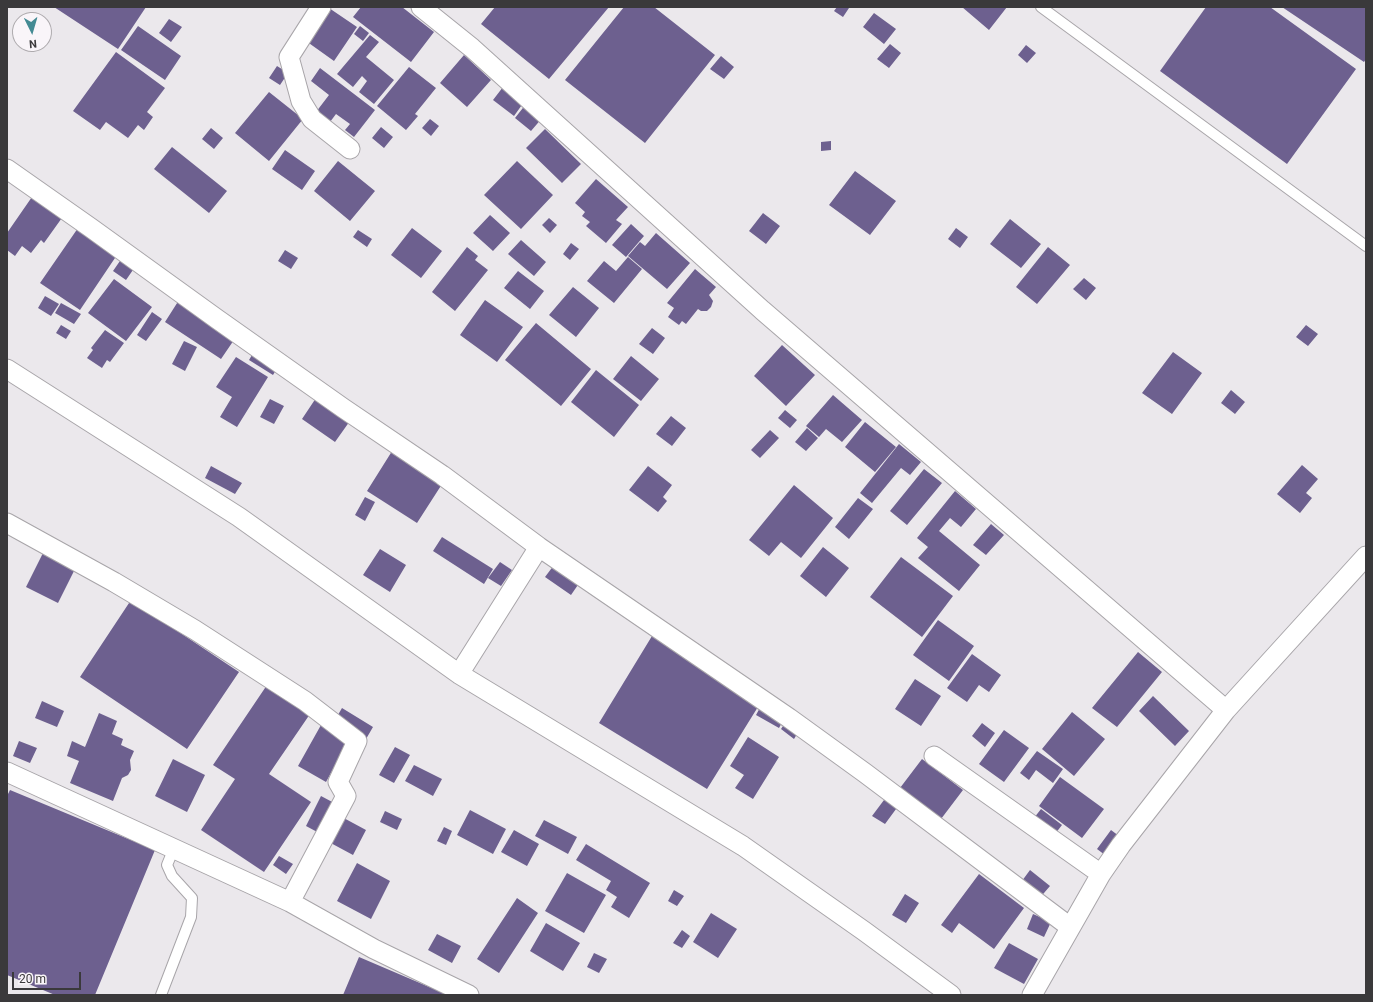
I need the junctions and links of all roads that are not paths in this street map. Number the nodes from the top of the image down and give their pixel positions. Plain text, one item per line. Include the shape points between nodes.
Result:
1 (321, 7) edge
2 (421, 7) edge
3 (1041, 7) edge
4 (350, 149) dead end
5 (7, 169) edge
6 (1366, 246) edge
7 (7, 370) edge
8 (7, 523) edge
9 (539, 547) junction
10 (1366, 556) edge
11 (459, 674) junction
12 (1226, 710) junction
13 (934, 756) dead end
14 (7, 772) edge
15 (174, 848) junction
16 (1101, 874) junction
17 (290, 902) junction
18 (1070, 927) junction
19 (161, 995) edge
20 (469, 995) edge
21 (951, 995) edge
22 (1032, 995) edge

1 - 4 street via 289,58 301,101 312,119
2 - 12 street via 472,48 762,310
3 - 6 lane
5 - 9 street via 343,408 442,475
7 - 11 street via 239,517
8 - 17 street via 195,630 305,701 357,741 338,782 346,796
9 - 11 street
9 - 18 street via 789,718
10 - 12 street
11 - 21 street via 743,846 864,930
12 - 16 street
13 - 16 street
14 - 15 street
15 - 17 street
15 - 19 lane via 167,865 172,876 192,898 191,917
16 - 18 street
17 - 20 street via 374,949
18 - 22 street

